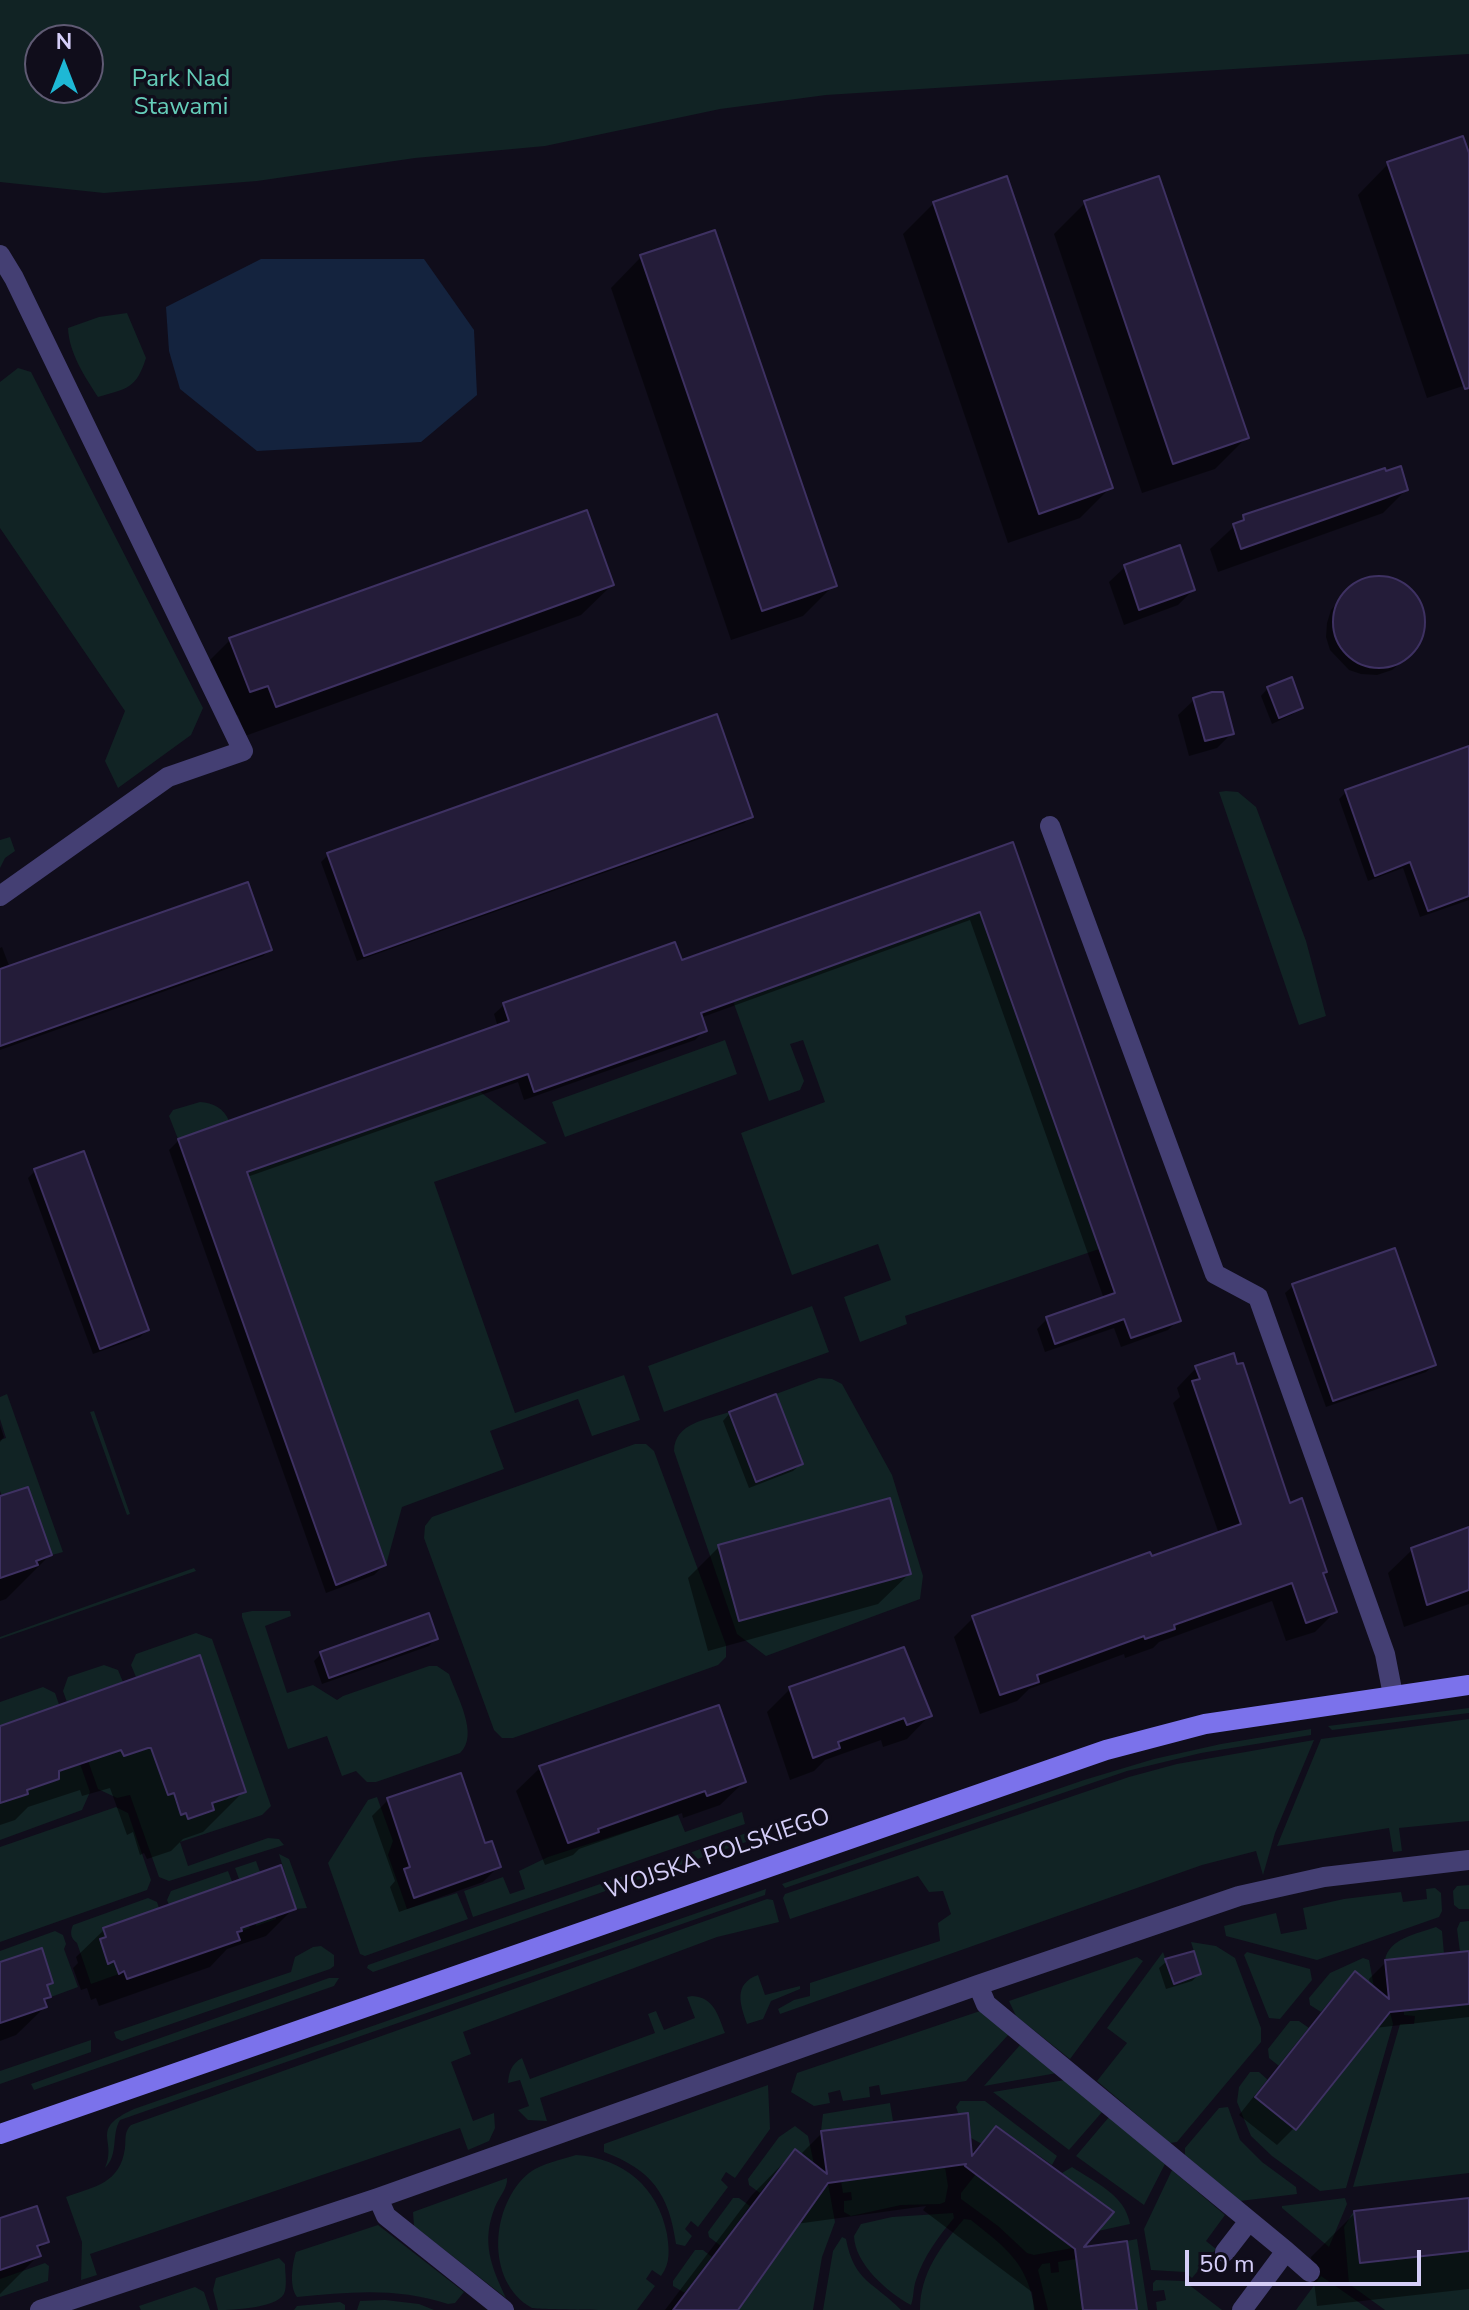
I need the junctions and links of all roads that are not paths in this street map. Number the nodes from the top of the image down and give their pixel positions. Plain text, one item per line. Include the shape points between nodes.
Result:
1 (0, 255) edge
2 (1050, 826) dead end
3 (0, 896) edge
4 (1469, 1685) edge
5 (1393, 1695) junction
6 (1469, 1860) edge
7 (978, 1985) junction
8 (0, 2134) edge
9 (378, 2198) junction
10 (1249, 2221) junction
11 (1286, 2251) junction
12 (1225, 2252) dead end
13 (1310, 2272) dead end
14 (40, 2310) edge
15 (504, 2310) edge
16 (1242, 2310) edge

1 - 3 street via 243,751 168,777
2 - 5 street via 1215,1274 1258,1297 1385,1654
4 - 5 main road, WOJSKA POLSKIEGO
5 - 8 main road, WOJSKA POLSKIEGO via 1205,1724 1106,1750
6 - 7 street via 1324,1877 1263,1890
7 - 9 street
7 - 10 street via 986,2004
9 - 14 street
9 - 15 street via 386,2216
10 - 11 street
10 - 12 street
11 - 13 street
11 - 16 street

